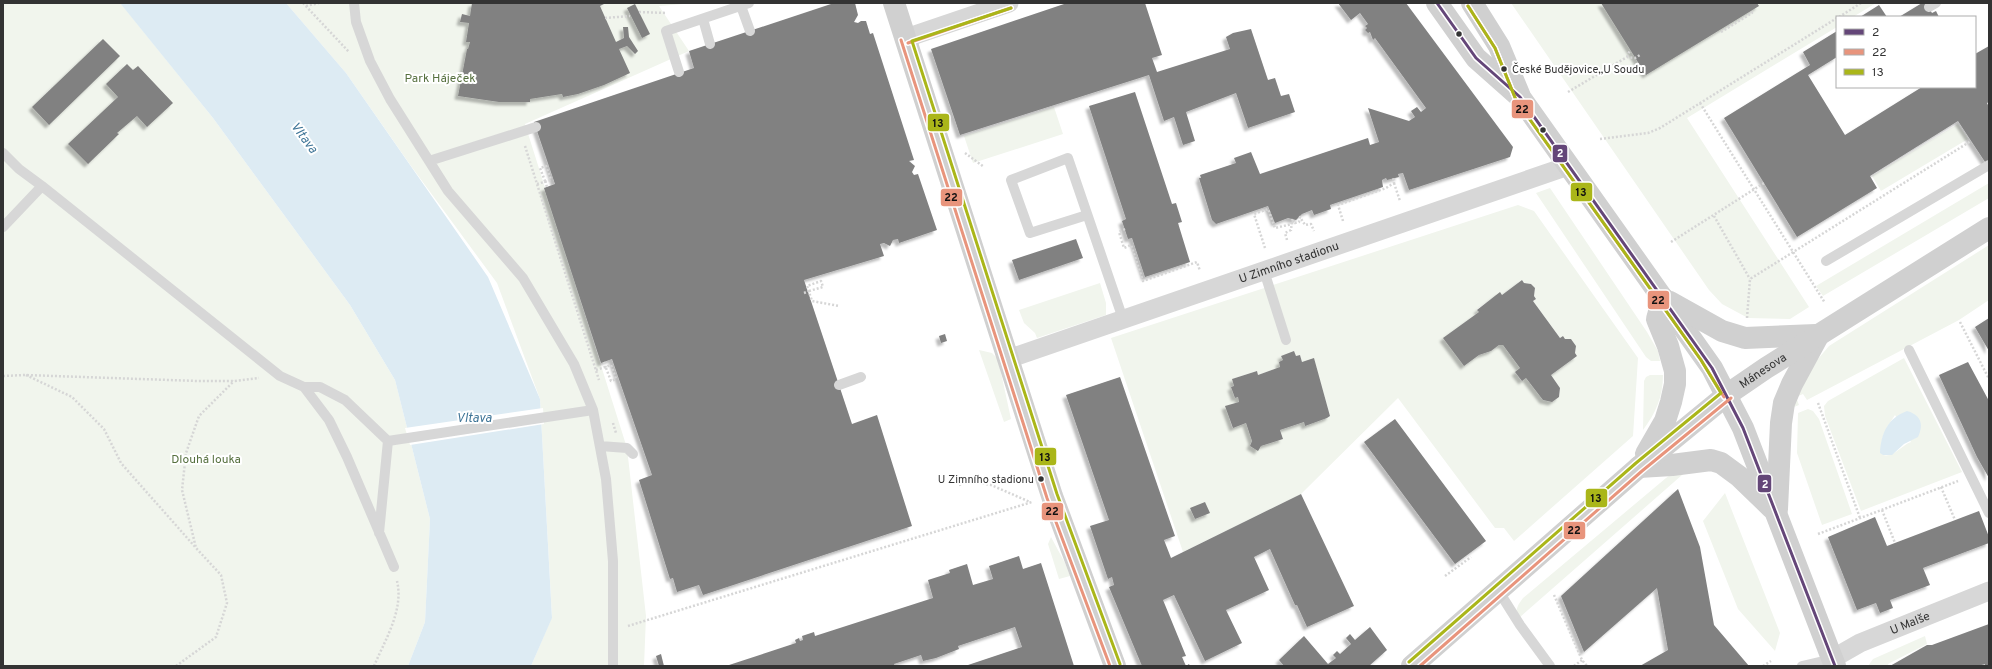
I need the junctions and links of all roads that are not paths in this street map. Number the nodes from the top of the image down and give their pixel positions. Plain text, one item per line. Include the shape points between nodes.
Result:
1 (354, 3) edge
2 (894, 3) edge
3 (1009, 3) edge
4 (1437, 3) edge
5 (1472, 3) edge
6 (745, 4) edge
7 (703, 19) junction
8 (750, 31) dead end
9 (906, 38) junction
10 (710, 44) dead end
11 (679, 72) dead end
12 (1520, 97) junction
13 (536, 127) dead end
14 (3, 153) edge
15 (429, 161) junction
16 (1989, 165) edge
17 (1568, 166) junction
18 (42, 186) junction
19 (1088, 215) junction
20 (3, 227) edge
21 (1989, 228) edge
22 (1826, 261) dead end
23 (1264, 271) junction
24 (1663, 298) junction
25 (1123, 319) junction
26 (1819, 335) junction
27 (1286, 340) dead end
28 (1910, 350) dead end
29 (1008, 359) junction
30 (861, 377) dead end
31 (839, 384) dead end
32 (304, 388) junction
33 (1728, 394) junction
34 (589, 410) junction
35 (392, 441) junction
36 (600, 446) junction
37 (633, 454) dead end
38 (1639, 467) junction
39 (1777, 513) junction
40 (1989, 513) edge
41 (379, 535) junction
42 (394, 567) road end
43 (1498, 590) junction
44 (1989, 591) edge
45 (1834, 662) edge
46 (613, 666) edge
47 (1115, 666) edge
48 (1412, 666) edge
49 (1550, 666) edge
50 (1802, 666) edge

1 - 15 lane via 356,22 370,61 390,99
2 - 9 street
3 - 9 street
4 - 12 street via 1476,58
5 - 12 street via 1499,46
6 - 7 lane
6 - 8 lane
7 - 10 lane
7 - 11 lane via 666,31
9 - 29 street
12 - 17 street
13 - 15 lane
14 - 18 lane
15 - 34 lane via 448,191 523,278 574,364
16 - 22 lane
17 - 23 street, U Zimního stadionu
17 - 24 street
18 - 20 lane
18 - 32 lane via 280,376
19 - 19 lane via 1068,158 1010,180 1030,234
19 - 25 lane
21 - 26 street, Mánesova
23 - 25 street, U Zimního stadionu
23 - 27 lane
24 - 26 street via 1722,331 1745,338
24 - 33 street via 1705,356
24 - 38 street via 1657,319 1675,371 1674,393 1665,421
25 - 29 street, U Zimního stadionu
26 - 33 street, Mánesova
26 - 39 street via 1784,403
28 - 40 lane
29 - 47 street via 1052,496
30 - 31 lane
32 - 35 lane via 320,387 346,400
32 - 41 lane via 329,420
33 - 38 street, Mánesova
33 - 39 street
34 - 35 lane
34 - 36 lane
35 - 41 lane
36 - 37 lane via 627,448
36 - 46 lane via 606,480 613,561
38 - 39 street via 1711,460 1721,463 1740,477
38 - 43 street, Mánesova
39 - 45 street
41 - 42 lane
43 - 48 street, Mánesova
43 - 49 lane
44 - 45 street, U Malše via 1860,643
45 - 50 lane

